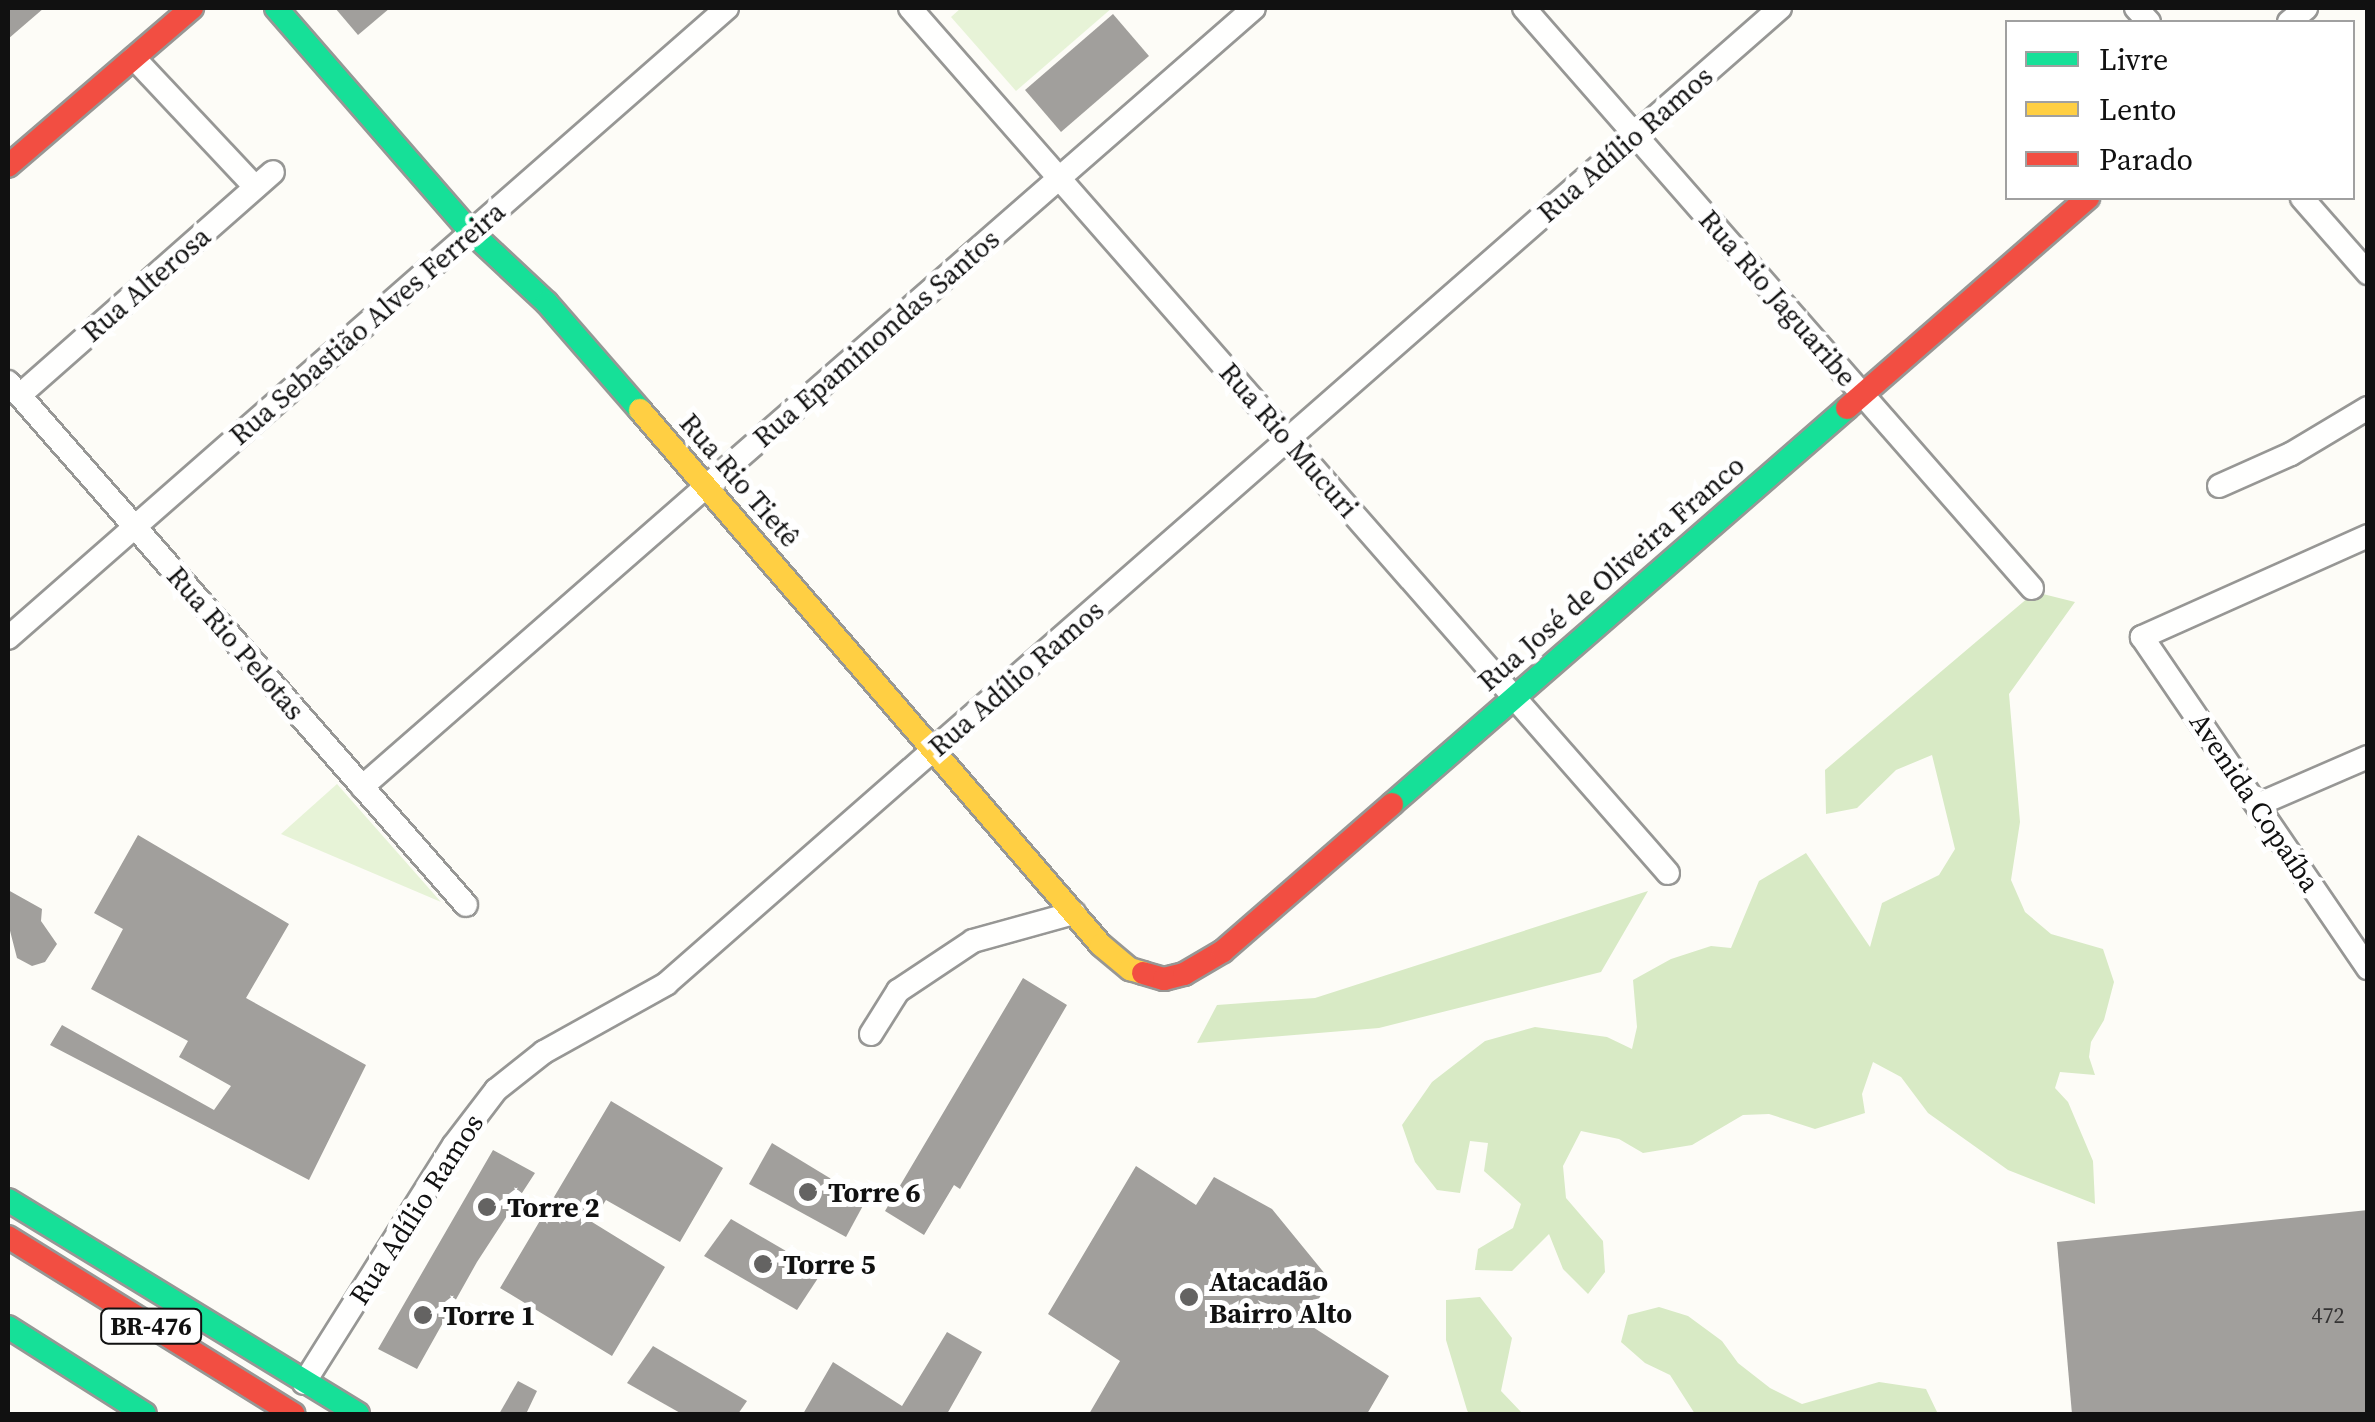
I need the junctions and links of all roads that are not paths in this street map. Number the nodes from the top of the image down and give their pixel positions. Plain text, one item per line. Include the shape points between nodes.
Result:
1 (192, 8) edge
2 (276, 8) edge
3 (727, 8) edge
4 (910, 8) edge
5 (1254, 8) edge
6 (1524, 8) edge
7 (1780, 8) edge
8 (134, 58) junction
9 (1635, 134) junction
10 (8, 166) edge
11 (1059, 178) junction
12 (2086, 200) edge
13 (2304, 200) edge
14 (471, 232) junction
15 (2368, 273) edge
16 (14, 388) edge
17 (1862, 394) junction
18 (2368, 408) edge
19 (1288, 439) junction
20 (705, 486) junction
21 (2219, 486) dead end
22 (134, 527) junction
23 (2368, 536) edge
24 (2032, 588) dead end
25 (8, 638) edge
26 (1514, 697) junction
27 (934, 750) junction
28 (2368, 757) edge
29 (362, 786) junction
30 (2256, 805) junction
31 (1668, 873) dead end
32 (466, 905) dead end
33 (1074, 913) junction
34 (2368, 968) edge
35 (1164, 979) joint
36 (871, 1034) dead end
37 (8, 1200) edge
38 (8, 1237) edge
39 (8, 1326) edge
40 (304, 1383) junction
41 (145, 1414) edge
42 (294, 1414) edge
43 (358, 1414) edge

1 - 8 main road
2 - 14 main road, Rua Rio Tietê
3 - 14 street, Rua Sebastião Alves Ferreira
4 - 11 street, Rua Rio Mucuri
5 - 11 street, Rua Epaminondas Santos
6 - 9 street, Rua Rio Jaguaribe
7 - 9 street, Rua Adílio Ramos
8 - 10 main road
8 - 16 street, Rua Alterosa via 264,180
9 - 17 street, Rua Rio Jaguaribe
9 - 19 street, Rua Adílio Ramos
11 - 19 street, Rua Rio Mucuri
11 - 20 street, Rua Epaminondas Santos
12 - 17 main road, Rua José de Oliveira Franco
13 - 15 street
14 - 20 main road, Rua Rio Tietê via 547,304
14 - 22 street, Rua Sebastião Alves Ferreira
16 - 22 street, Rua Rio Pelotas
17 - 24 street, Rua Rio Jaguaribe
17 - 26 main road, Rua José de Oliveira Franco
18 - 21 street via 2291,454
19 - 26 street, Rua Rio Mucuri
19 - 27 street, Rua Adílio Ramos
20 - 27 main road, Rua Rio Tietê
20 - 29 street, Rua Epaminondas Santos
22 - 25 street, Rua Sebastião Alves Ferreira
22 - 29 street, Rua Rio Pelotas
23 - 30 street, Avenida Copaíba via 2142,638
26 - 31 street, Rua Rio Mucuri
26 - 35 main road, Rua José de Oliveira Franco via 1222,950
27 - 33 main road, Rua Rio Tietê
27 - 40 street, Rua Adílio Ramos via 666,984 544,1052 496,1090
28 - 30 street
29 - 32 street, Rua Rio Pelotas
30 - 34 street, Avenida Copaíba
33 - 35 main road, Rua Rio Tietê via 1116,959
33 - 36 street via 973,941 898,991
37 - 40 main road
38 - 42 main road, BR-476
39 - 41 main road, BR-476
40 - 43 main road

